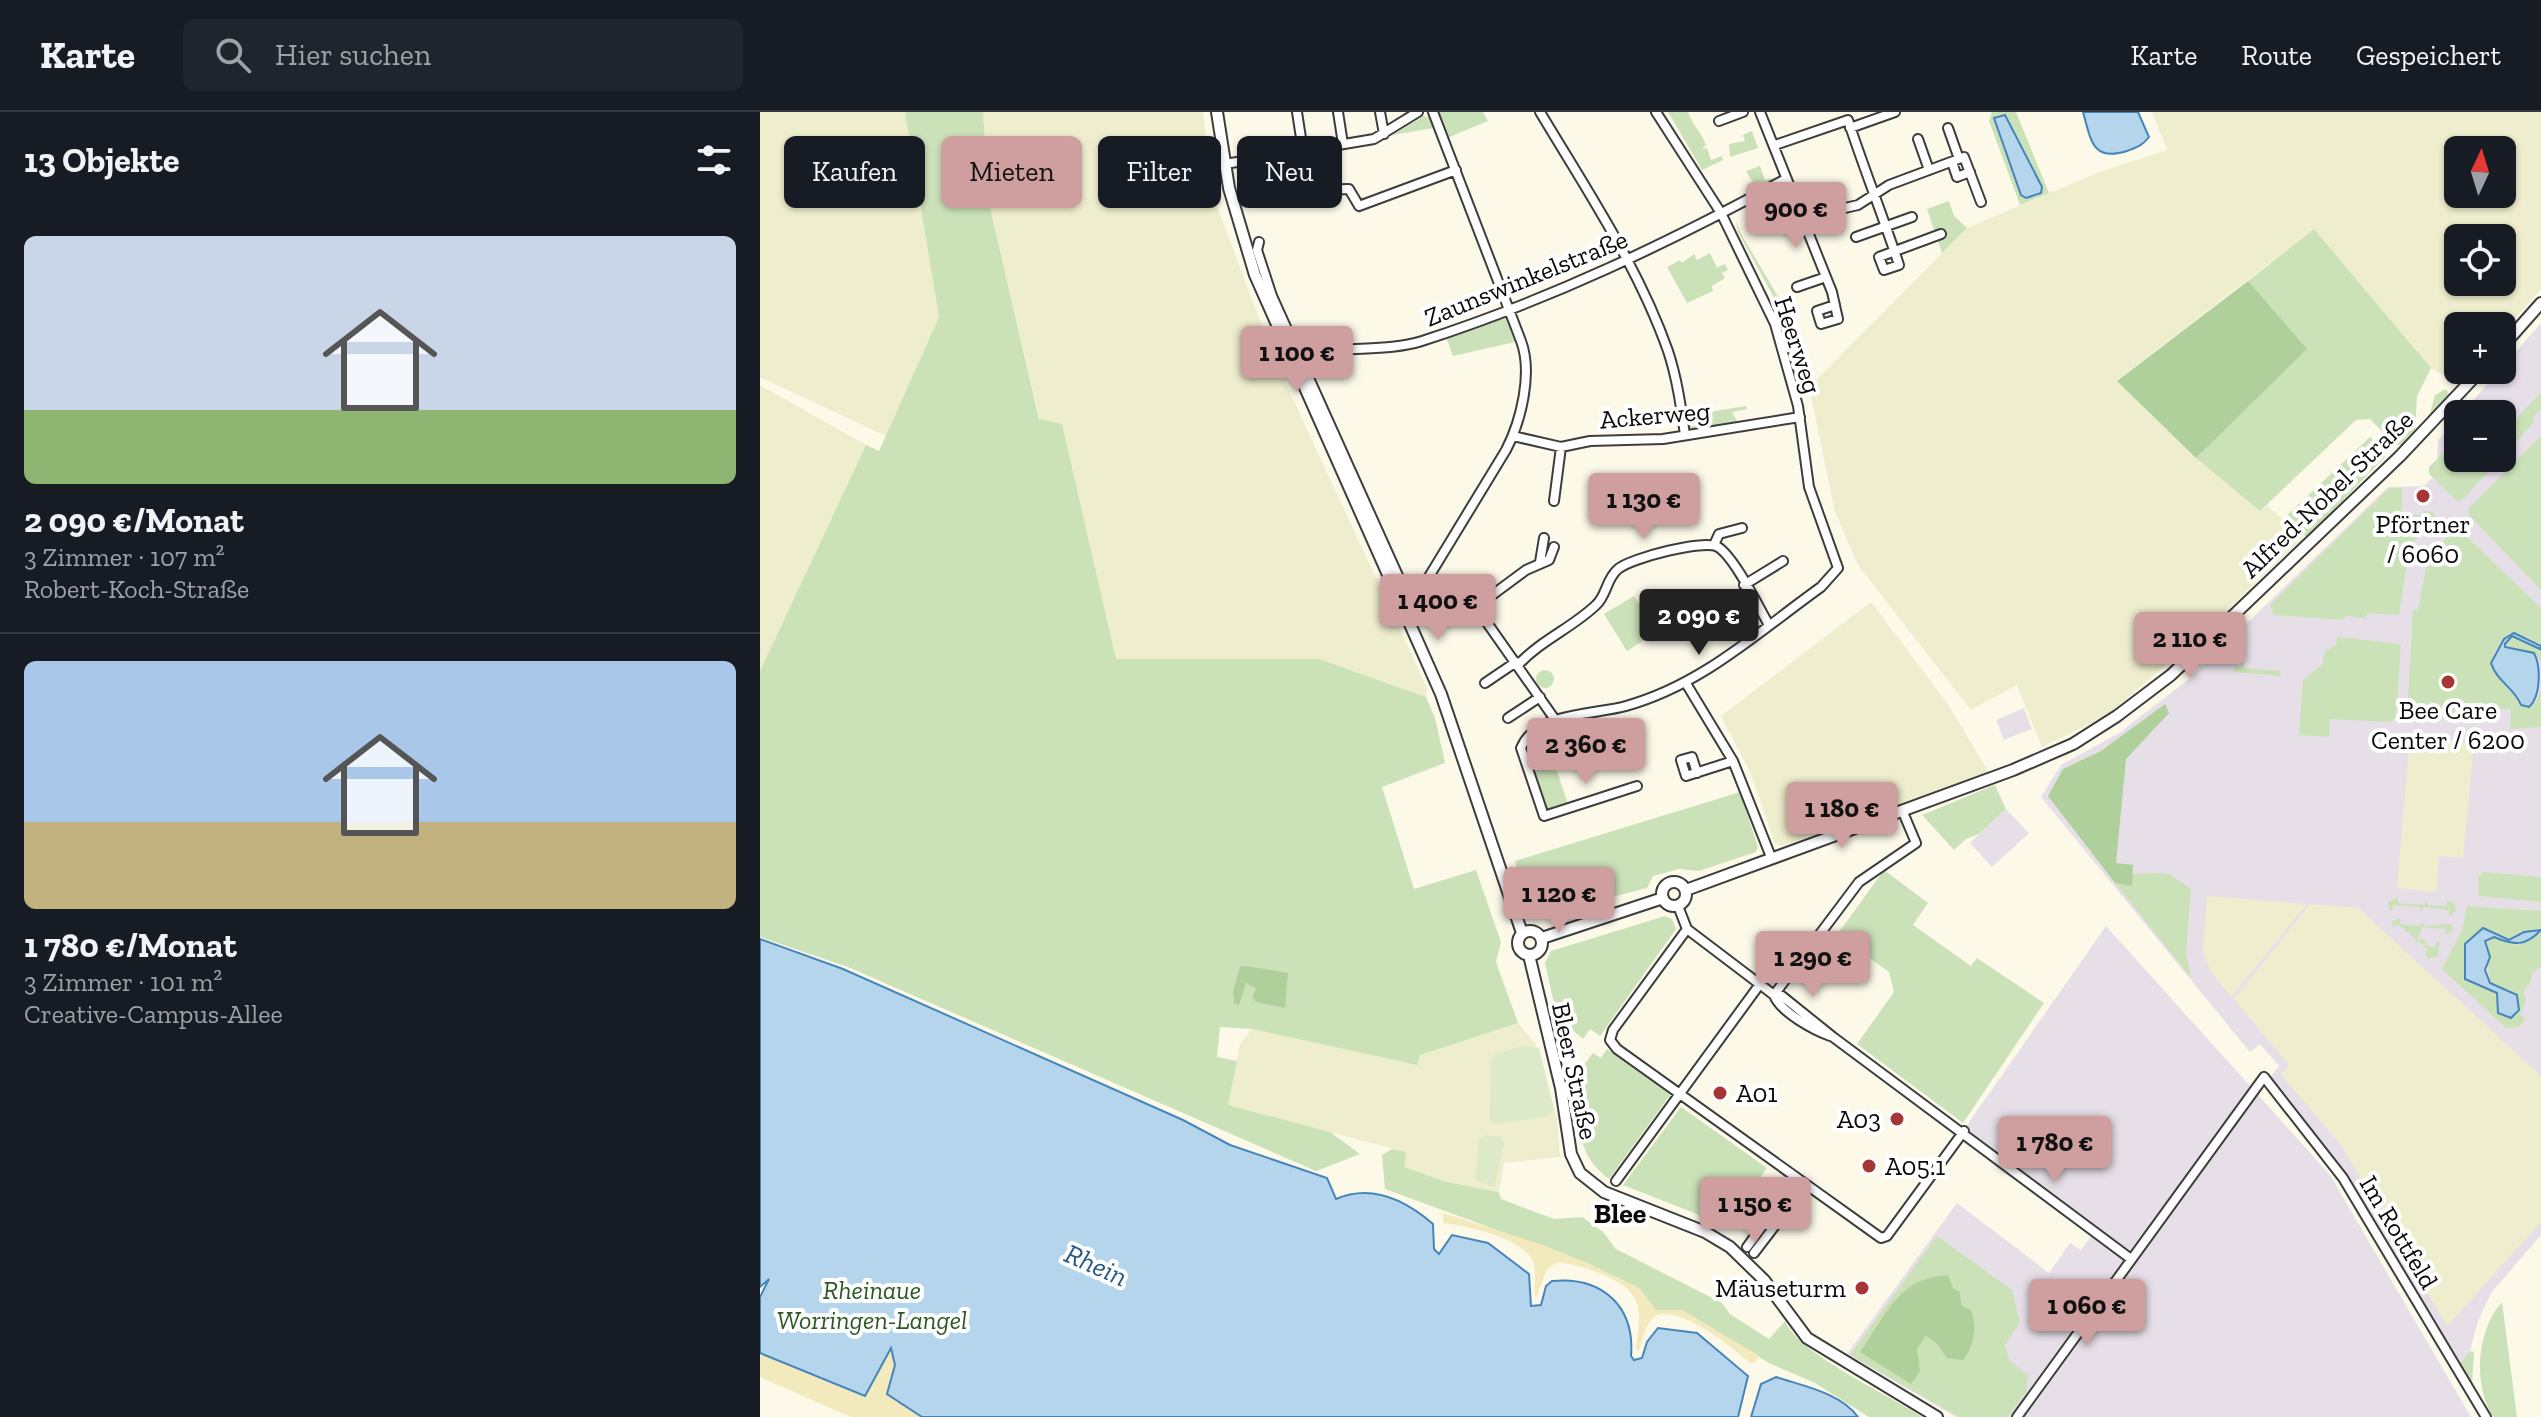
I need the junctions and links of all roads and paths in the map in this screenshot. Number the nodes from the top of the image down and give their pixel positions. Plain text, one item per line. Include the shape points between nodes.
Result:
1 (1217, 112) edge
2 (1297, 112) edge
3 (1338, 112) edge
4 (1380, 112) edge
5 (1418, 112) edge
6 (1433, 112) edge
7 (1540, 112) edge
8 (1656, 112) edge
9 (1743, 112) edge
10 (1760, 112) edge
11 (1895, 112) edge
12 (1719, 121) dead end
13 (1849, 124) junction
14 (1948, 128) dead end
15 (1384, 134) junction
16 (1301, 136) edge
17 (1918, 139) dead end
18 (1343, 144) joint
19 (1775, 145) junction
20 (1955, 161) junction
21 (1237, 162) edge
22 (1225, 164) junction
23 (1456, 170) junction
24 (1929, 170) junction
25 (1970, 172) junction
26 (1784, 180) junction
27 (1342, 189) edge
28 (1875, 196) junction
29 (1981, 202) dead end
30 (1721, 213) junction
31 (1799, 215) junction
32 (1912, 217) dead end
33 (1885, 226) junction
34 (1941, 234) dead end
35 (1856, 237) dead end
36 (1259, 242) dead end
37 (1627, 262) junction
38 (1826, 277) junction
39 (1797, 287) dead end
40 (2541, 303) edge
41 (1835, 305) dead end
42 (1509, 309) junction
43 (2516, 331) edge
44 (1294, 359) junction
45 (2468, 384) edge
46 (1800, 417) junction
47 (1685, 435) junction
48 (1513, 436) junction
49 (1561, 447) junction
50 (1554, 501) dead end
51 (1742, 528) dead end
52 (1544, 538) dead end
53 (1714, 545) junction
54 (1554, 547) dead end
55 (1783, 561) dead end
56 (1540, 562) junction
57 (1744, 585) junction
58 (1447, 593) dead end
59 (1406, 602) junction
60 (1476, 607) junction
61 (1769, 625) junction
62 (1517, 664) junction
63 (1485, 683) dead end
64 (1687, 685) junction
65 (1540, 697) junction
66 (1508, 718) dead end
67 (1556, 721) junction
68 (1733, 761) junction
69 (1697, 773) dead end
70 (1637, 786) dead end
71 (1902, 810) junction
72 (1771, 857) junction
73 (1686, 890) junction
74 (1663, 898) junction
75 (1678, 906) junction
76 (1687, 929) junction
77 (1522, 933) junction
78 (1542, 938) junction
79 (1529, 955) junction
80 (1760, 984) junction
81 (1774, 995) junction
82 (1681, 1094) junction
83 (1964, 1131) junction
84 (1797, 1178) junction
85 (1616, 1181) dead end
86 (1806, 1185) junction
87 (2131, 1259) junction
88 (1937, 1417) edge
89 (2017, 1417) edge
90 (2486, 1417) edge

1 - 22 street
2 - 16 street
3 - 18 street
4 - 15 street
5 - 15 street
6 - 23 street
7 - 37 street
8 - 30 street, Heerweg
9 - 12 street
10 - 19 street
11 - 13 street
13 - 19 street
13 - 28 street
14 - 20 street
15 - 18 street
17 - 24 street
19 - 26 street
20 - 24 street
20 - 25 street via 1964,157
20 - 25 street via 1957,177
21 - 22 street
22 - 44 street via 1242,238
23 - 27 street via 1359,206 1349,189
23 - 42 street
24 - 28 street
25 - 29 street
26 - 30 street, Zaunswinkelstraße
26 - 31 street via 1795,195
28 - 31 street via 1836,212
28 - 33 street
30 - 37 street, Zaunswinkelstraße
30 - 46 street, Heerweg via 1775,324
31 - 38 street
32 - 33 street
33 - 34 street via 1894,252
33 - 35 street
36 - 44 street via 1261,270
37 - 42 street, Zaunswinkelstraße
37 - 47 street via 1669,354
38 - 39 street
38 - 41 street
40 - 43 street
42 - 44 street, Zaunswinkelstraße via 1419,342
42 - 48 street via 1527,358
44 - 59 street
45 - 71 street, Alfred-Nobel-Straße via 2400,456 2137,703 2053,754
46 - 47 street, Ackerweg
46 - 61 street, Heerweg via 1809,487 1838,564 1834,576
47 - 49 street, Ackerweg
48 - 49 street, Ackerweg
48 - 59 street via 1419,593
49 - 50 street
51 - 53 street via 1719,534
52 - 56 street
53 - 57 street
53 - 62 street via 1620,567 1608,579 1597,605 1537,644
54 - 56 street via 1549,560
55 - 57 street
56 - 60 street
57 - 61 street
58 - 60 street via 1454,602
59 - 77 street
60 - 62 street
61 - 64 street
62 - 63 street
62 - 65 street
64 - 67 street via 1626,706
64 - 68 street
65 - 66 street
65 - 67 street
67 - 70 street via 1525,738 1521,748 1544,816
68 - 69 street
68 - 72 street
71 - 72 street, Alfred-Nobel-Straße
71 - 81 street via 1916,843 1859,882
72 - 73 street, Alfred-Nobel-Straße
73 - 74 street via 1672,882 1663,888
73 - 75 street
74 - 75 street
74 - 78 street
75 - 76 street
76 - 80 street
76 - 82 street via 1610,1035 1617,1049
77 - 78 street via 1532,930
77 - 79 street via 1519,946
78 - 79 street via 1540,950
79 - 88 street, Bleer Straße via 1571,1154 1580,1173 1596,1188 1719,1239 1755,1269 1807,1338
80 - 81 street
80 - 82 street
81 - 83 street via 1788,1000
82 - 84 street
82 - 85 street
83 - 86 street via 1885,1238
83 - 87 street
84 - 86 street
84 - 86 street via 1751,1250
87 - 89 street
87 - 90 street, Im Rottfeld via 2264,1077 2343,1178

